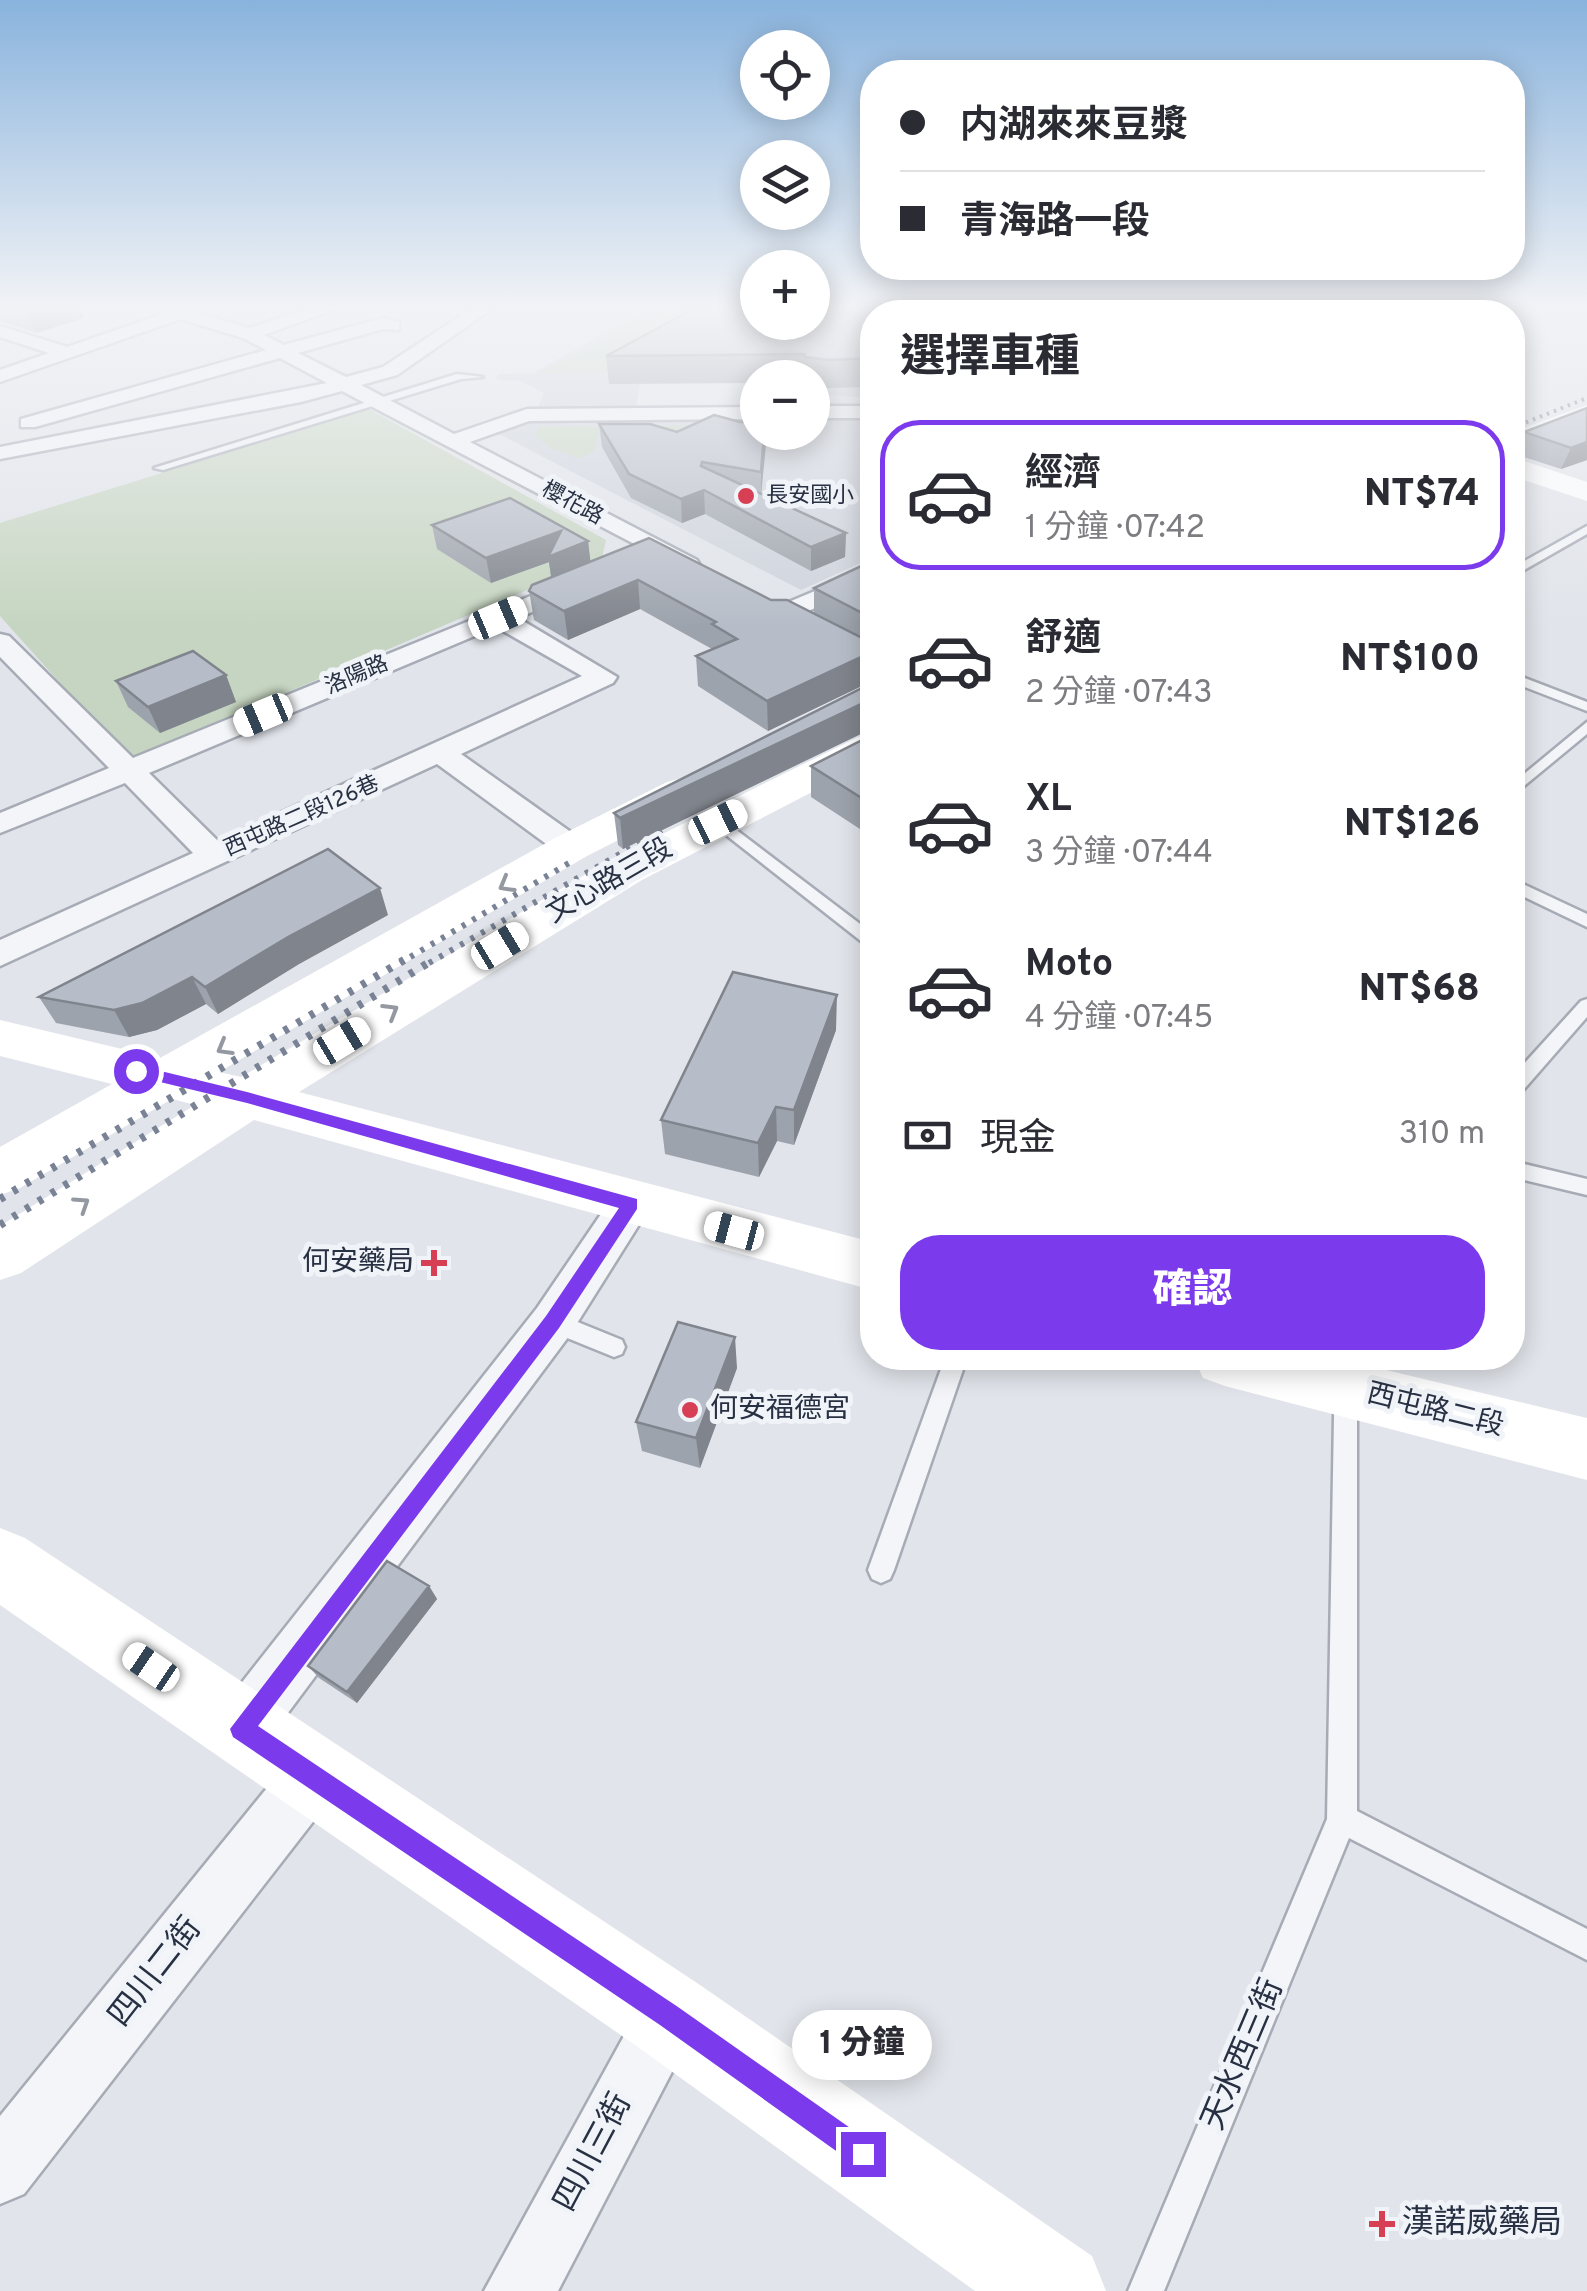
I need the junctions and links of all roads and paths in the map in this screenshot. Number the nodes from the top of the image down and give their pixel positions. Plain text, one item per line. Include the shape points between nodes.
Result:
1 (48, 414) edge
2 (196, 414) edge
3 (331, 414) edge
4 (401, 414) edge
5 (688, 414) edge
6 (1585, 414) edge
7 (1525, 437) edge
8 (72, 439) junction
9 (452, 441) junction
10 (0, 453) edge
11 (159, 468) dead end
12 (1525, 471) edge
13 (1587, 492) edge
14 (1587, 528) edge
15 (660, 550) junction
16 (1525, 565) edge
17 (712, 578) edge
18 (860, 578) edge
19 (498, 618) junction
20 (811, 630) edge
21 (6, 658) edge
22 (1525, 682) edge
23 (1587, 707) edge
24 (1587, 726) edge
25 (860, 751) edge
26 (442, 754) junction
27 (128, 771) junction
28 (719, 773) edge
29 (1525, 781) edge
30 (718, 822) junction
31 (0, 824) edge
32 (571, 846) junction
33 (215, 856) junction
34 (1525, 890) edge
35 (1587, 921) edge
36 (860, 932) edge
37 (0, 954) edge
38 (1587, 1005) edge
39 (0, 1038) edge
40 (1525, 1075) edge
41 (170, 1079) junction
42 (247, 1098) junction
43 (1525, 1172) edge
44 (0, 1173) edge
45 (1587, 1187) edge
46 (631, 1204) junction
47 (0, 1256) edge
48 (860, 1263) edge
49 (553, 1322) junction
50 (614, 1347) dead end
51 (952, 1370) edge
52 (1347, 1373) edge
53 (1587, 1449) edge
54 (0, 1563) edge
55 (880, 1570) dead end
56 (242, 1729) junction
57 (313, 1776) junction
58 (1342, 1819) junction
59 (1587, 1946) edge
60 (669, 2016) junction
61 (0, 2170) edge
62 (520, 2291) edge
63 (1057, 2291) edge
64 (1146, 2291) edge

1 - 8 street via 21,421
2 - 8 street
3 - 11 lane
4 - 9 street, 櫻花路
5 - 9 street via 528,416
6 - 7 main road
8 - 10 street
9 - 15 street, 櫻花路
12 - 13 main road
14 - 16 lane
15 - 17 street, 櫻花路
15 - 19 street, 洛陽路
18 - 20 street via 772,610
19 - 26 street, 西屯路二段126巷 via 603,677
19 - 27 street, 洛陽路
21 - 27 street
22 - 23 lane
24 - 29 lane
25 - 30 main road, 文心路三段
26 - 32 street
26 - 33 street, 西屯路二段126巷
27 - 31 street, 洛陽路
27 - 33 street
28 - 32 main road, 文心路三段
30 - 36 lane
42 -> 30 main road, 文心路三段 via 626,870
32 -> 41 main road, 文心路三段
33 - 37 street, 西屯路二段126巷
34 - 35 lane
38 - 40 lane
39 - 41 main road
41 - 42 main road
41 - 44 main road, 文心路三段
42 - 46 main road
47 -> 42 main road, 文心路三段
43 - 45 lane
46 - 48 main road
46 - 49 street
49 - 50 lane
49 - 56 street
51 - 55 lane
52 - 53 main road, 西屯路二段
52 - 58 lane, 天水西三街
54 - 56 main road
56 - 57 main road
57 - 60 main road
57 - 61 street, 四川二街
58 - 59 lane
58 - 64 lane, 天水西三街
60 - 62 street, 四川三街
60 - 63 main road

